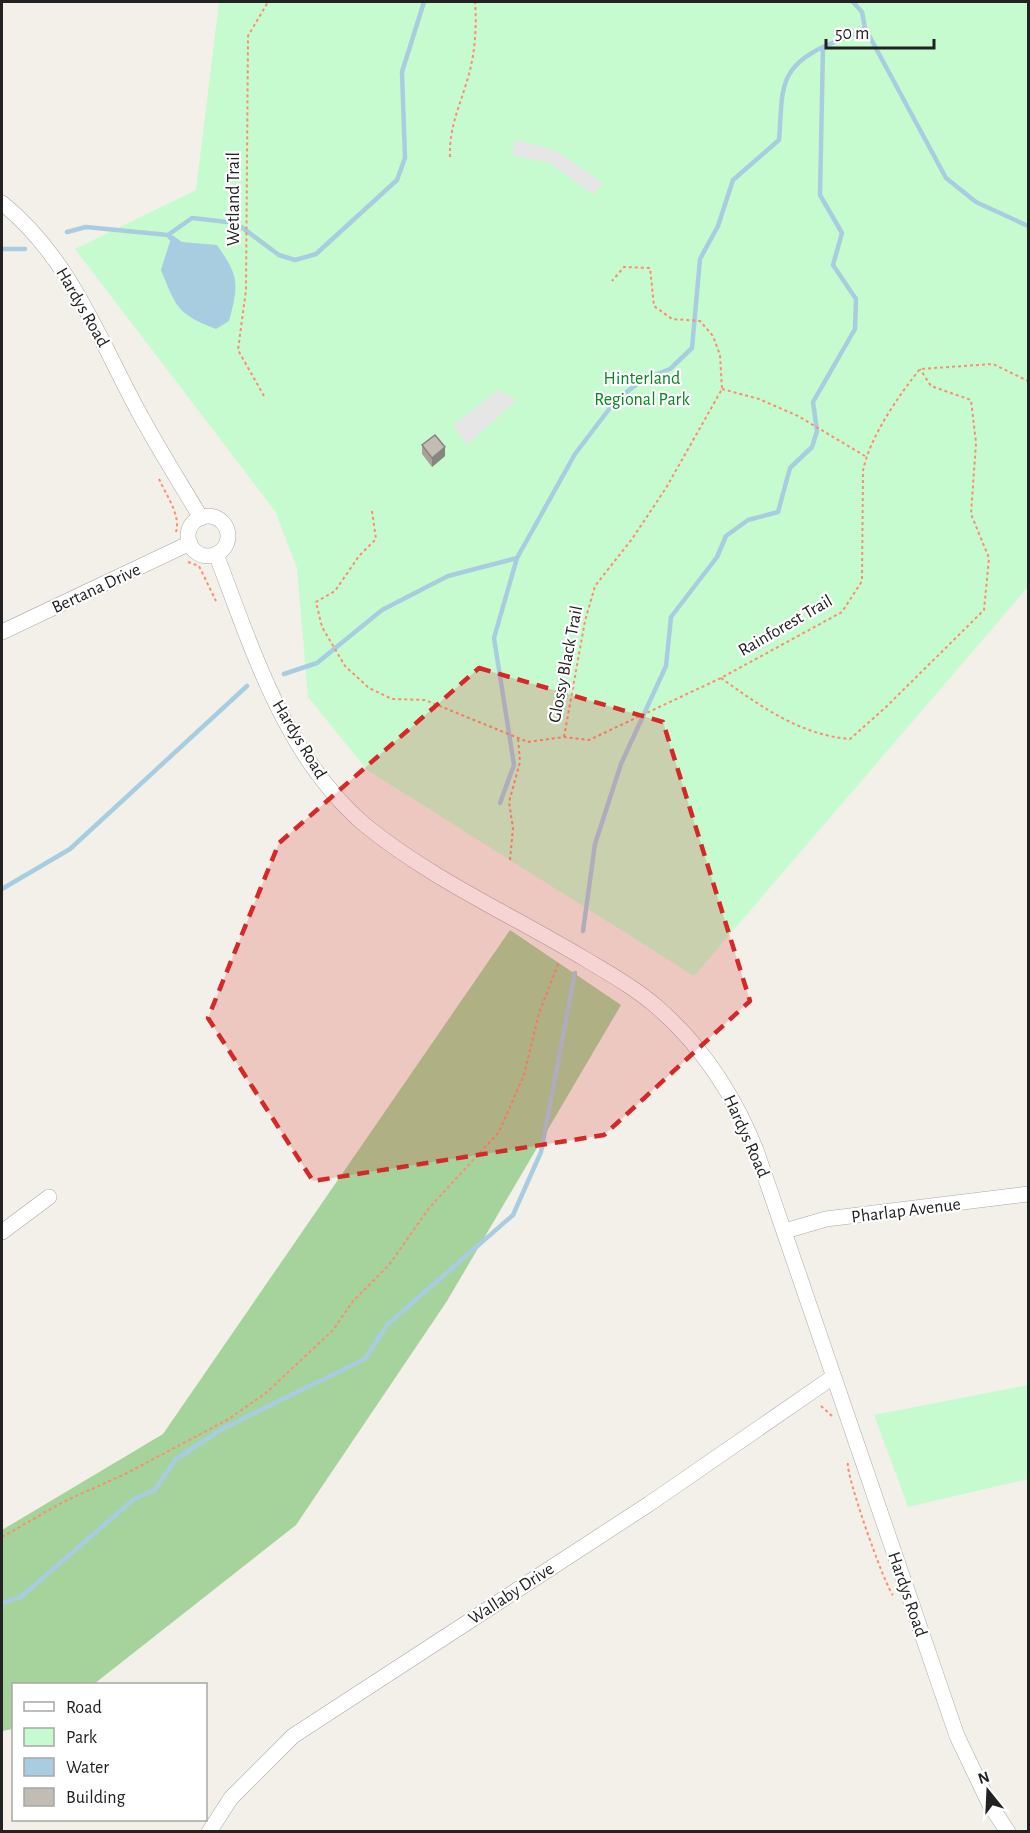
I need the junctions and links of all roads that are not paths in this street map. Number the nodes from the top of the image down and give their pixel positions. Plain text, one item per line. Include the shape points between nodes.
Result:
1 (2, 203) edge
2 (201, 518) junction
3 (190, 543) junction
4 (216, 554) junction
5 (2, 632) edge
6 (1029, 1194) edge
7 (49, 1197) dead end
8 (785, 1231) junction
9 (2, 1232) edge
10 (833, 1377) junction
11 (208, 1832) edge
12 (1008, 1832) edge

1 - 2 street, Hardys Road via 36,233 74,288 136,407
2 - 3 street via 190,529
2 - 4 street via 215,517 226,527 227,542
3 - 4 street via 198,553
3 - 5 street, Bertana Drive
4 - 8 street, Hardys Road via 260,670 308,760 336,795 364,824 406,855 622,981 689,1038 741,1112
6 - 8 street, Pharlap Avenue via 826,1220
7 - 9 street
8 - 10 street, Hardys Road
10 - 11 street, Wallaby Drive via 649,1504 293,1736 231,1798
10 - 12 street, Hardys Road via 957,1736 990,1805

